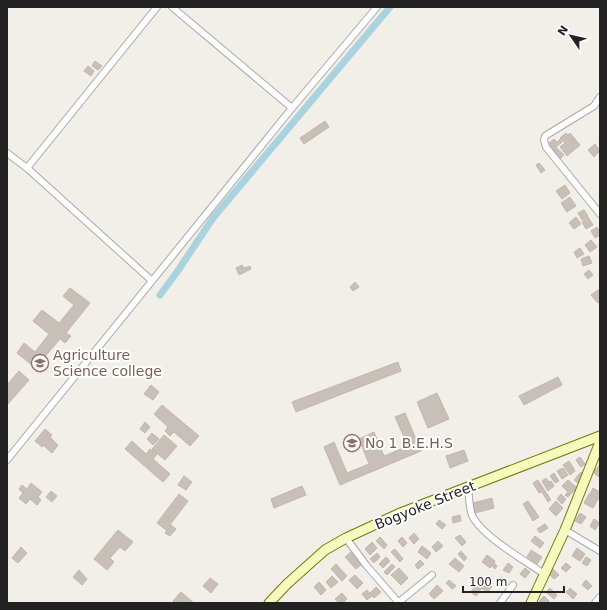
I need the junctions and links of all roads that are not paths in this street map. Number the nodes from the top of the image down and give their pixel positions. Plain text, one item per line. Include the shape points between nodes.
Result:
1 (157, 7) edge
2 (172, 7) edge
3 (377, 7) edge
4 (600, 97) edge
5 (594, 106) junction
6 (292, 108) junction
7 (600, 110) edge
8 (7, 153) edge
9 (27, 168) junction
10 (600, 214) edge
11 (151, 280) junction
12 (600, 436) edge
13 (600, 442) edge
14 (7, 460) edge
15 (468, 487) junction
16 (565, 530) junction
17 (346, 538) junction
18 (600, 551) edge
19 (544, 574) junction
20 (432, 575) dead end
21 (513, 584) dead end
22 (600, 598) edge
23 (268, 603) edge
24 (399, 603) edge
25 (500, 603) edge
26 (530, 603) edge
27 (595, 603) edge

1 - 9 street
2 - 6 street
3 - 6 street
4 - 5 street
5 - 7 street
5 - 10 street via 545,136 544,140 546,147
6 - 11 street
8 - 9 street
9 - 11 street
11 - 14 street
12 - 15 main road, Bogyoke Street
13 - 16 main road
15 - 17 main road, Bogyoke Street via 398,514
15 - 19 street via 470,512 479,526
16 - 18 street
16 - 19 main road
17 - 23 main road, Bogyoke Street via 325,550
17 - 24 street
19 - 26 main road
20 - 24 street
21 - 25 street
22 - 27 street

